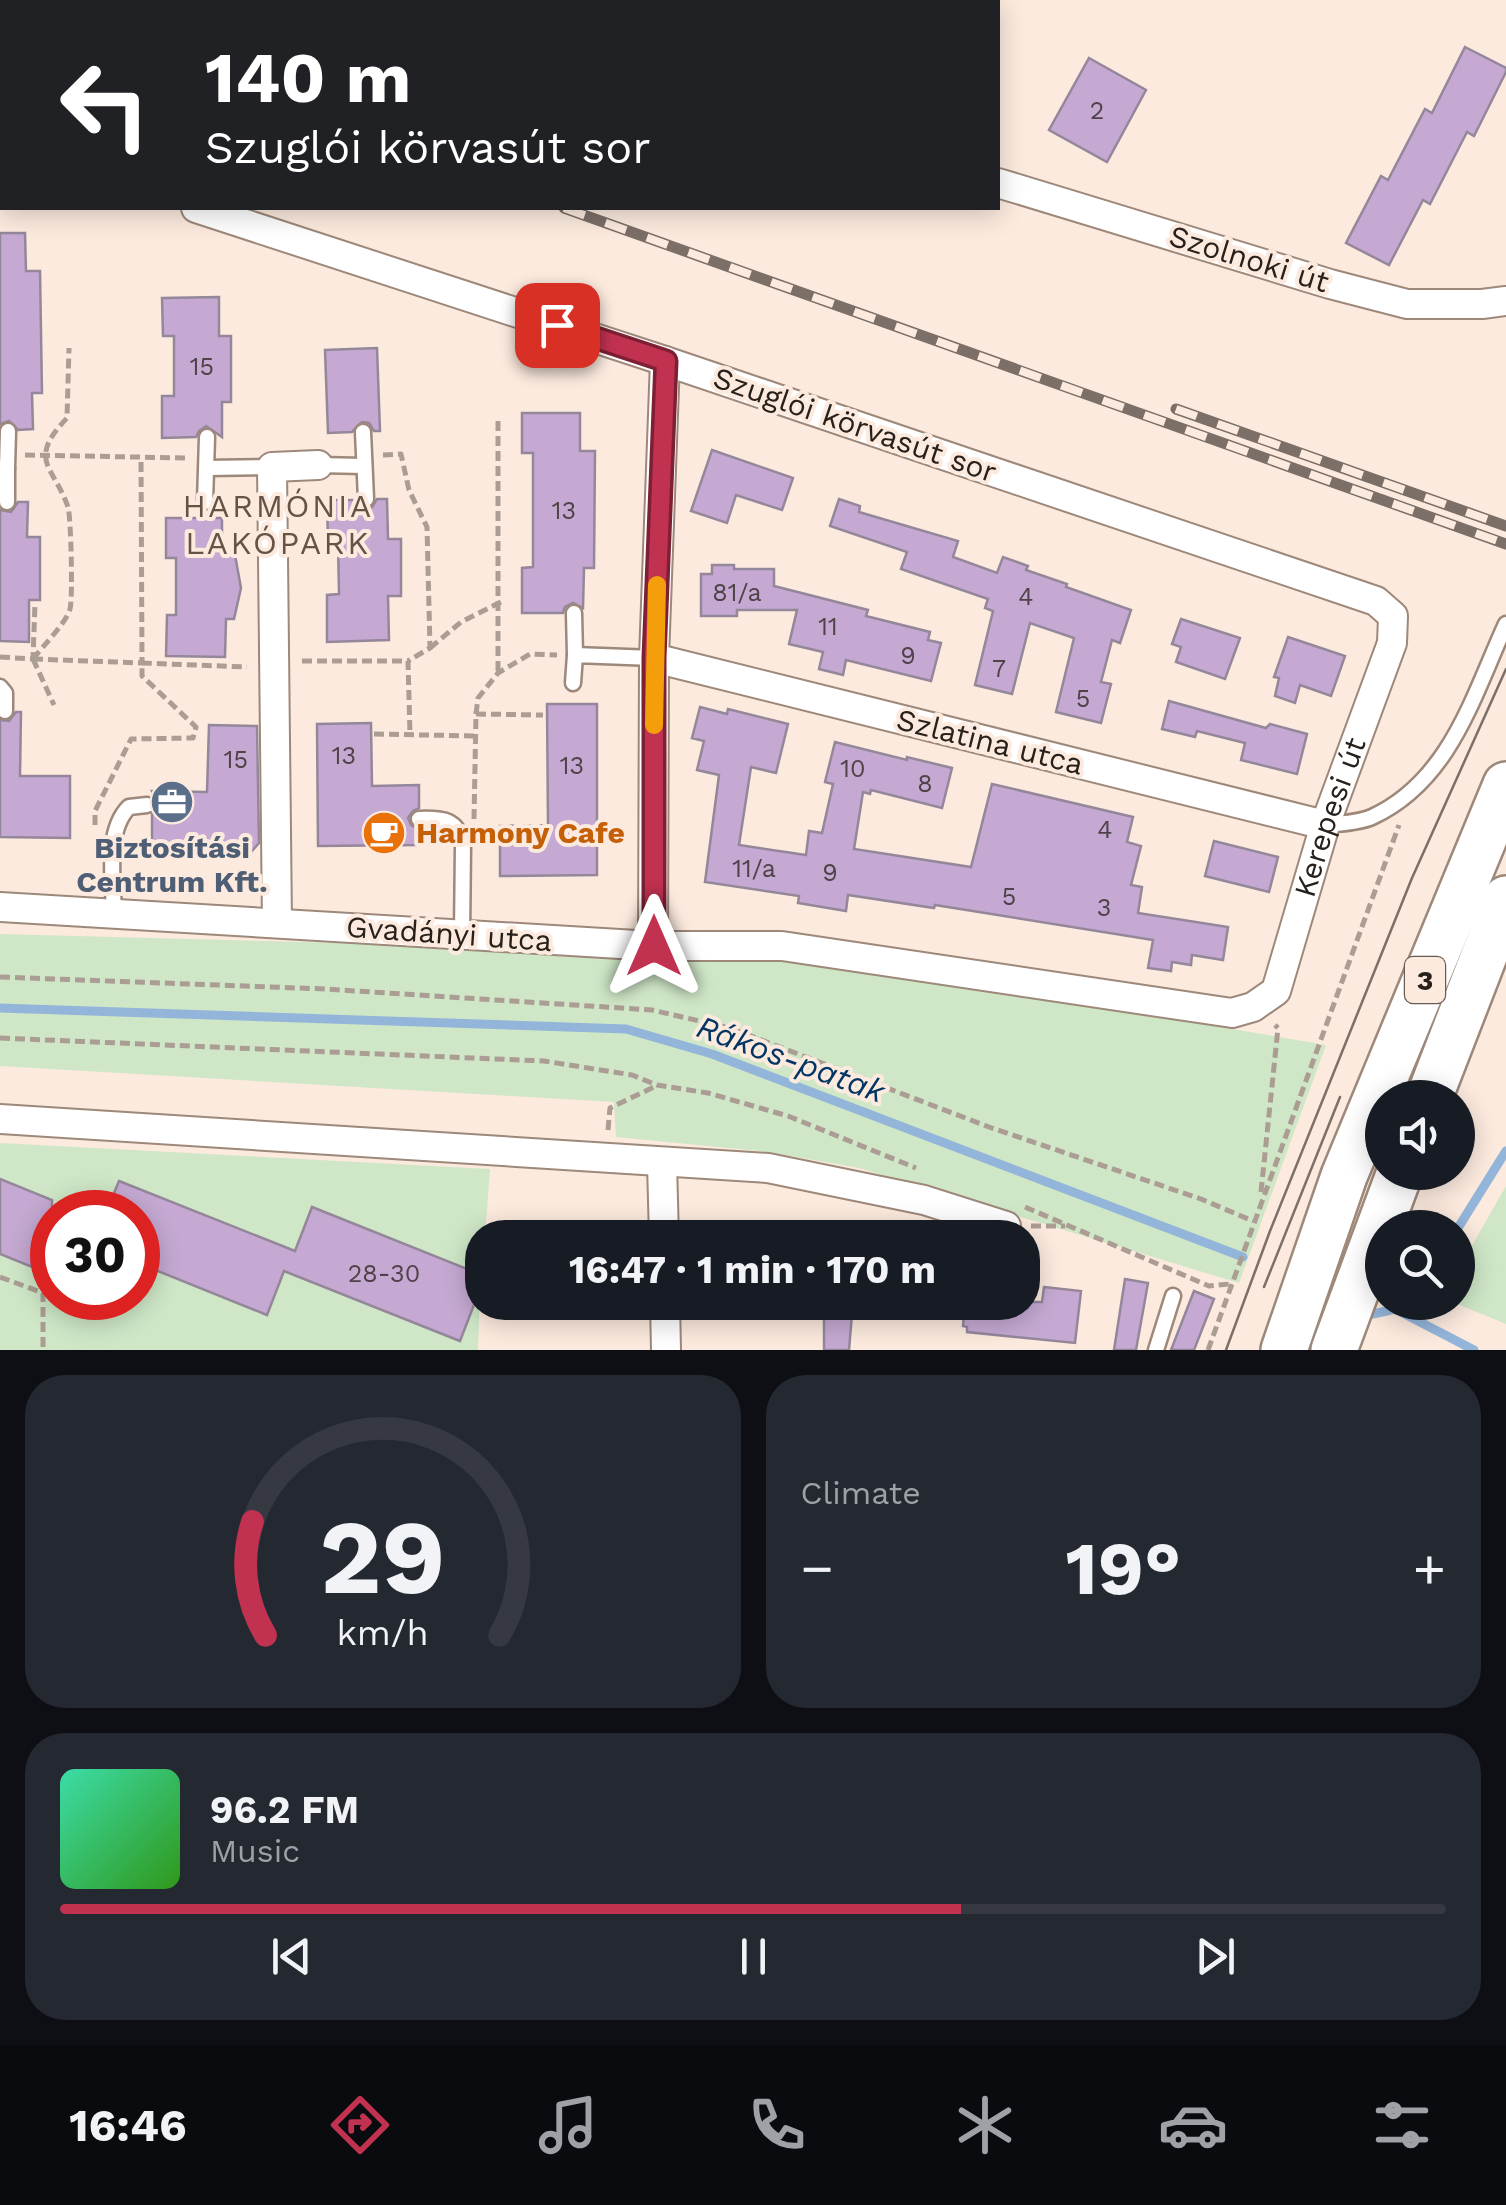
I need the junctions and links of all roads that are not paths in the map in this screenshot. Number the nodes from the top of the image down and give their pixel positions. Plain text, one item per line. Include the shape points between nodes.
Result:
1 (1000, 184) edge
2 (202, 210) edge
3 (1506, 301) edge
4 (666, 361) junction
5 (8, 430) dead end
6 (363, 432) dead end
7 (208, 438) dead end
8 (365, 461) junction
9 (207, 463) junction
10 (5, 464) edge
11 (318, 466) joint
12 (272, 468) junction
13 (366, 499) dead end
14 (7, 502) dead end
15 (206, 502) dead end
16 (574, 614) dead end
17 (1393, 616) joint
18 (1506, 624) edge
19 (575, 655) junction
20 (654, 658) junction
21 (574, 683) dead end
22 (0, 687) edge
23 (5, 712) dead end
24 (1506, 785) edge
25 (146, 805) dead end
26 (420, 819) dead end
27 (1325, 826) junction
28 (1506, 899) edge
29 (0, 907) edge
30 (114, 916) junction
31 (276, 923) junction
32 (462, 935) junction
33 (654, 946) junction
34 (1254, 1008) joint
35 (1436, 1080) edge
36 (0, 1120) edge
37 (662, 1164) junction
38 (1393, 1190) edge
39 (1010, 1215) road end
40 (664, 1220) edge
41 (1172, 1296) dead end
42 (665, 1320) edge
43 (666, 1350) edge
44 (1156, 1350) edge
45 (1284, 1350) edge
46 (1334, 1350) edge

1 - 3 street, Szolnoki út via 1408,304
2 - 4 street, Szuglói körvasút sor
4 - 17 street, Szuglói körvasút sor via 1376,601
4 - 20 street
5 - 10 lane
6 - 8 lane
7 - 9 lane
8 - 11 lane
8 - 13 lane
9 - 12 lane
9 - 15 lane
10 - 14 lane
11 - 12 street
12 - 31 street via 287,664
16 - 19 lane
17 - 27 street, Kerepesi út via 1392,642
18 - 27 lane via 1448,752 1411,794 1369,818
19 - 20 lane
19 - 21 lane
20 - 27 street, Szlatina utca
20 - 33 street
22 - 23 lane
24 - 45 main road, 3 via 1344,1176
25 - 30 lane via 121,814 113,840
26 - 32 lane via 443,818 460,832
27 - 34 street, Kerepesi út via 1276,991
28 - 35 main road, 3
29 - 30 street, Gvadányi utca
30 - 31 street, Gvadányi utca
31 - 32 street, Gvadányi utca
32 - 33 street, Gvadányi utca
33 - 34 street, Gvadányi utca via 782,946 1232,1013
36 - 37 street
37 - 39 street via 768,1168
37 - 40 street
38 - 46 main road
41 - 44 lane
42 - 43 street

